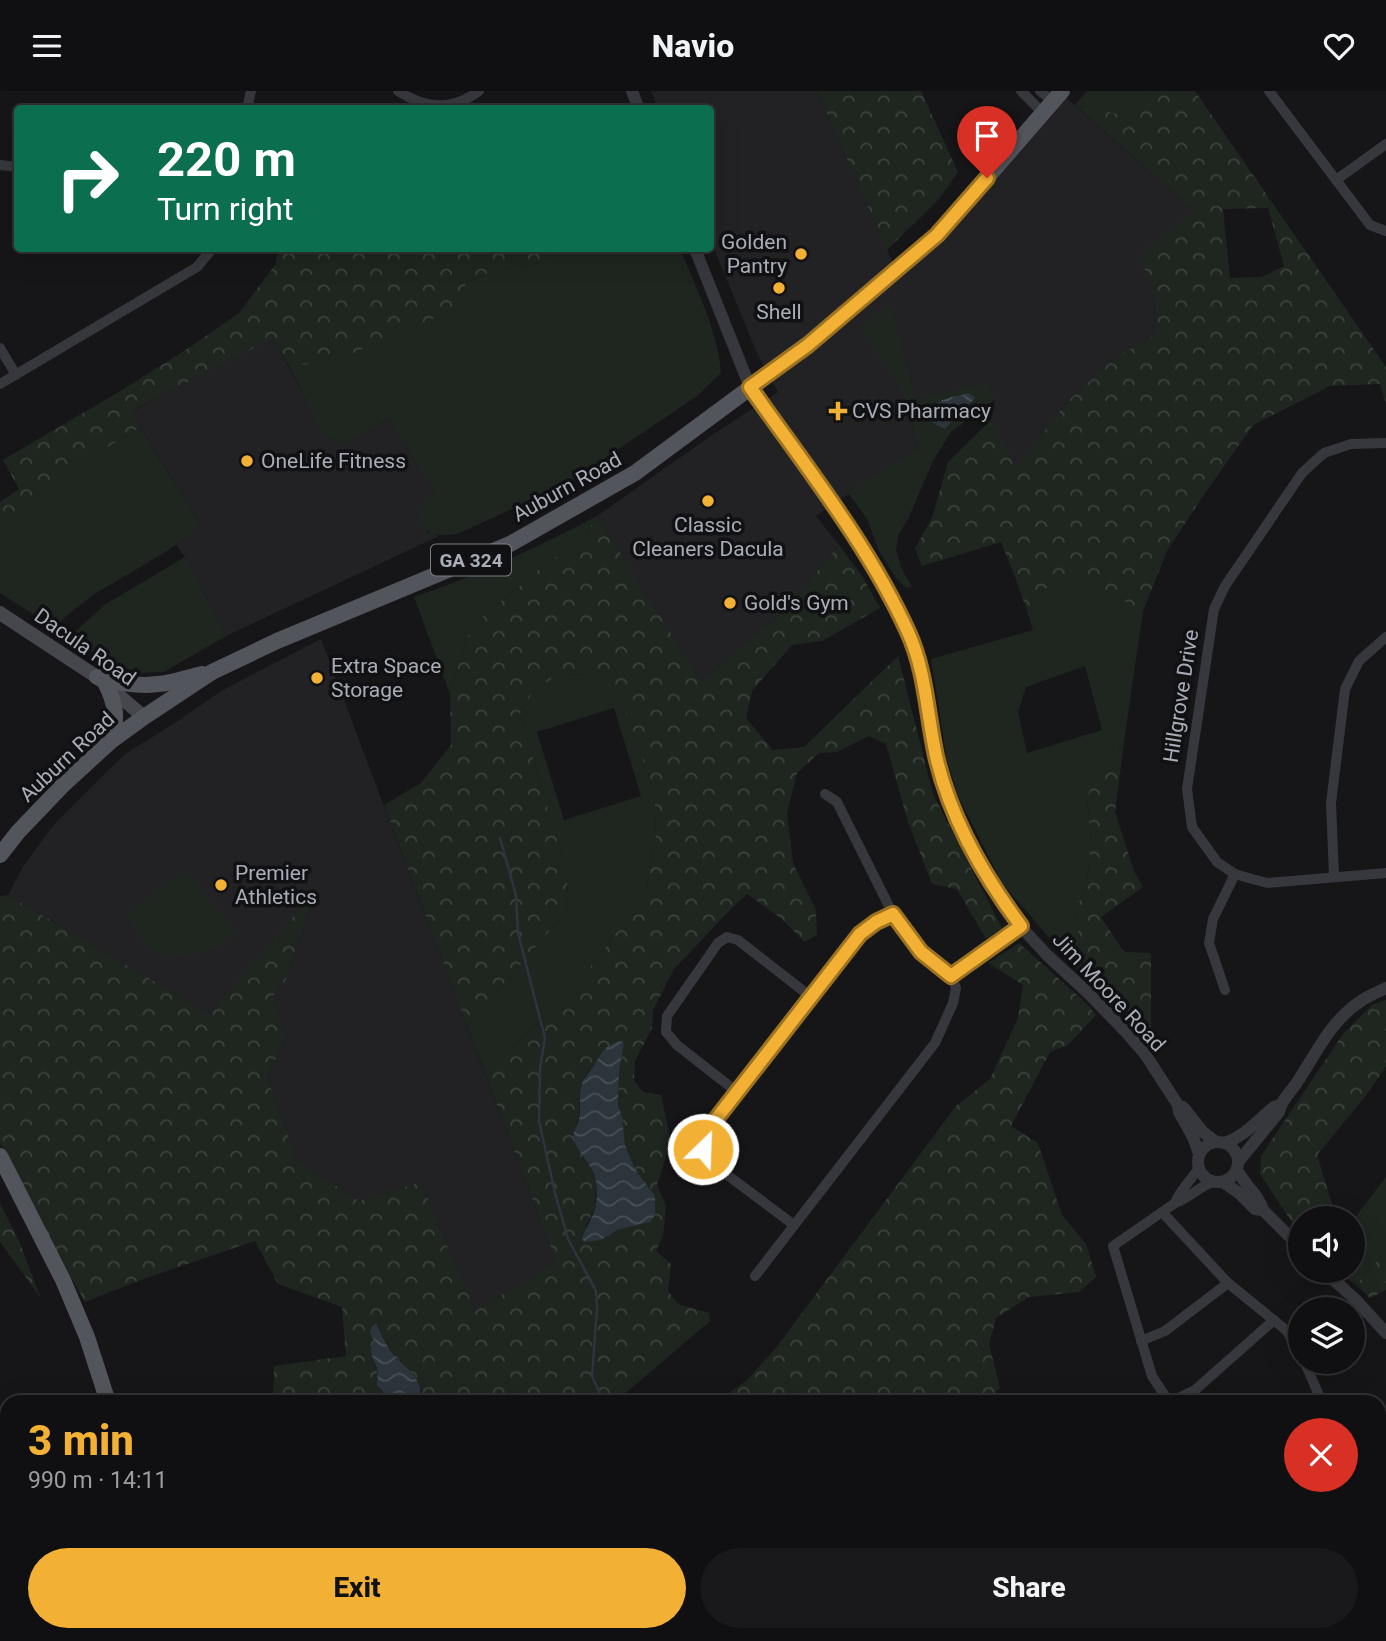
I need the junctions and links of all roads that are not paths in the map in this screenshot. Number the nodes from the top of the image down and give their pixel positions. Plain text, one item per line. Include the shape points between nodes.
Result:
1 (398, 91) edge
2 (479, 91) edge
3 (1021, 91) edge
4 (1269, 91) edge
5 (1050, 99) edge
6 (434, 105) edge
7 (450, 105) edge
8 (1386, 144) edge
9 (1336, 180) junction
10 (1386, 231) edge
11 (210, 252) edge
12 (696, 252) edge
13 (0, 348) edge
14 (16, 375) junction
15 (0, 384) edge
16 (750, 387) junction
17 (1386, 443) edge
18 (0, 613) edge
19 (1386, 637) edge
20 (212, 672) junction
21 (101, 681) junction
22 (144, 717) junction
23 (111, 741) junction
24 (825, 794) dead end
25 (0, 855) edge
26 (1386, 873) edge
27 (1235, 874) junction
28 (1334, 876) junction
29 (893, 914) junction
30 (1021, 926) junction
31 (951, 976) junction
32 (1386, 988) edge
33 (1225, 990) dead end
34 (811, 997) junction
35 (737, 1092) junction
36 (1178, 1105) junction
37 (1280, 1105) junction
38 (1220, 1142) junction
39 (1199, 1154) junction
40 (0, 1156) edge
41 (1238, 1166) junction
42 (1199, 1168) junction
43 (1218, 1182) junction
44 (1175, 1203) junction
45 (1263, 1210) junction
46 (1162, 1212) junction
47 (793, 1225) junction
48 (1288, 1235) edge
49 (755, 1276) dead end
50 (1228, 1283) junction
51 (1337, 1283) edge
52 (1274, 1320) junction
53 (1288, 1333) edge
54 (1386, 1333) edge
55 (1141, 1341) junction
56 (1310, 1374) edge
57 (106, 1395) edge
58 (1165, 1395) edge
59 (1185, 1395) edge
60 (1319, 1395) edge

1 - 6 street
2 - 7 street
3 - 5 street
4 - 9 street
5 - 16 main road, Auburn Road / GA 324 via 937,235 808,345
8 - 9 street
9 - 10 street via 1370,225
11 - 14 street via 197,267
12 - 16 street, Jim Moore Road
13 - 14 street
14 - 15 street
16 - 20 main road, Auburn Road / GA 324 via 635,473 510,544
16 - 30 street, Jim Moore Road via 870,559 909,634 921,670 936,758 953,809 976,858
17 - 27 street, Hillgrove Drive via 1351,444 1324,453 1301,474 1214,609 1187,789 1192,827 1217,862
18 - 21 main road, Dacula Road
19 - 28 street via 1359,661 1345,689 1331,803
20 - 21 main road via 159,684
20 - 22 main road, Auburn Road / GA 324
21 - 22 main road, Dacula Road
21 - 23 main road via 114,701
22 - 23 main road, Auburn Road / GA 324
23 - 25 main road, Auburn Road / GA 324 via 64,784
24 - 29 street via 837,802
26 - 28 street, Hillgrove Drive
27 - 28 street, Hillgrove Drive via 1268,883
27 - 33 street via 1213,919 1209,943
29 - 31 street via 921,952
29 - 34 street via 860,934
30 - 31 street
30 - 36 street, Jim Moore Road via 1126,1033
31 - 47 street via 956,988 953,1003 935,1043
32 - 37 street via 1336,1022
34 - 35 street
34 - 35 street via 738,940 727,937 718,943 667,1016 666,1032
35 - 47 street via 706,1132 703,1149 710,1162
36 - 38 street, Jim Moore Road via 1203,1132
36 - 39 street, Jim Moore Road
37 - 38 street via 1234,1140
37 - 41 street
38 - 39 street
38 - 41 street via 1234,1150
39 - 42 street
40 - 57 main road via 64,1280
41 - 43 street via 1229,1180
41 - 45 street
42 - 43 street via 1202,1175
42 - 44 street
43 - 44 street
43 - 45 street
44 - 46 street
45 - 48 street
46 - 50 street
46 - 55 street via 1113,1246
47 - 49 street
50 - 52 street
50 - 55 street via 1165,1331
51 - 54 street
52 - 53 street
52 - 59 street
55 - 58 street via 1152,1376
56 - 60 street

